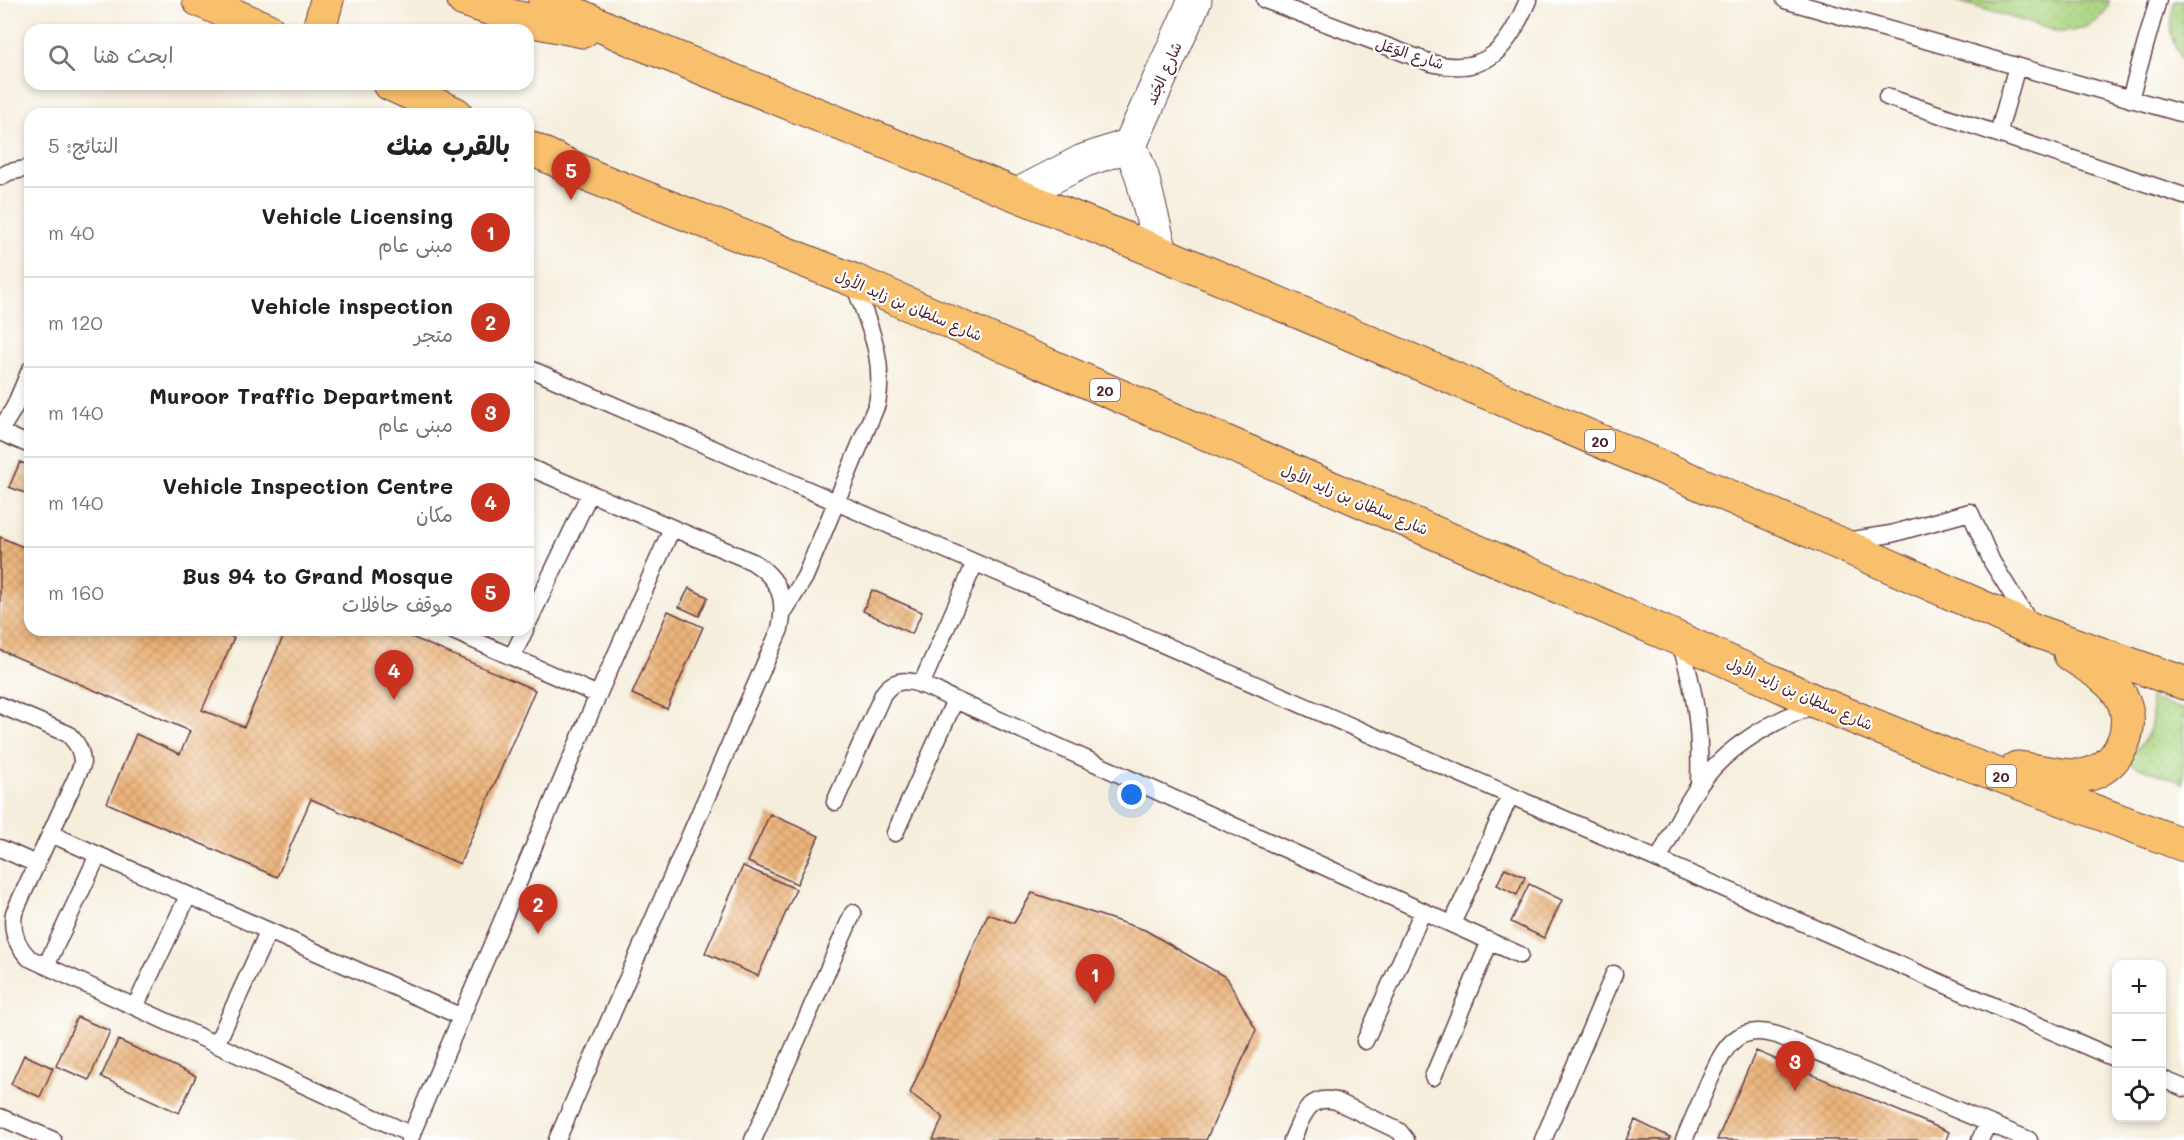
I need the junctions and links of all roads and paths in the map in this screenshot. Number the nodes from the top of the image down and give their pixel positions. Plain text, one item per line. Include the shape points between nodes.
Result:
1 (199, 0) edge
2 (327, 0) edge
3 (464, 0) edge
4 (545, 0) edge
5 (1195, 0) edge
6 (1265, 0) edge
7 (1528, 0) edge
8 (1785, 0) edge
9 (2158, 0) edge
10 (254, 24) edge
11 (321, 24) edge
12 (635, 41) junction
13 (2017, 66) junction
14 (403, 90) edge
15 (1887, 97) dead end
16 (2130, 99) junction
17 (443, 108) edge
18 (2184, 114) edge
19 (1998, 134) junction
20 (1130, 145) junction
21 (534, 150) edge
22 (24, 169) edge
23 (0, 177) edge
24 (1018, 194) junction
25 (2184, 196) edge
26 (1161, 253) junction
27 (853, 280) junction
28 (534, 371) edge
29 (24, 384) edge
30 (0, 432) edge
31 (24, 442) edge
32 (534, 470) edge
33 (590, 493) junction
34 (836, 503) junction
35 (672, 528) junction
36 (1836, 542) junction
37 (975, 563) junction
38 (534, 610) edge
39 (783, 613) junction
40 (2036, 631) junction
41 (465, 636) edge
42 (522, 636) edge
43 (1679, 639) junction
44 (512, 657) junction
45 (2184, 683) edge
46 (921, 685) junction
47 (598, 695) junction
48 (955, 700) junction
49 (1819, 703) junction
50 (0, 705) edge
51 (1956, 759) junction
52 (1699, 785) junction
53 (1510, 796) junction
54 (835, 802) dead end
55 (895, 833) dead end
56 (51, 834) junction
57 (2184, 845) edge
58 (0, 848) edge
59 (98, 855) junction
60 (1658, 860) junction
61 (36, 864) junction
62 (188, 896) junction
63 (1423, 911) junction
64 (853, 913) dead end
65 (1452, 924) junction
66 (268, 932) junction
67 (1490, 941) junction
68 (1520, 955) dead end
69 (46, 966) junction
70 (1614, 974) dead end
71 (135, 1007) junction
72 (462, 1017) junction
73 (1365, 1041) dead end
74 (216, 1045) junction
75 (2112, 1057) edge
76 (1433, 1077) dead end
77 (2166, 1081) edge
78 (2184, 1088) edge
79 (0, 1117) edge
80 (1988, 1123) junction
81 (411, 1137) edge
82 (52, 1140) edge
83 (557, 1140) edge
84 (753, 1140) edge
85 (1292, 1140) edge
86 (1406, 1140) edge
87 (1543, 1140) edge
88 (1684, 1140) edge
89 (1980, 1140) edge
90 (2030, 1140) edge

1 - 10 main road
2 - 11 main road
3 - 12 main road via 514,17
4 - 12 main road, 20
5 - 20 street, شارع الجُند
6 - 7 lane, شارع الوَعَل via 1431,63 1461,67 1492,56 1505,45
8 - 13 lane
9 - 16 lane
12 - 24 main road, 20
13 - 16 lane
13 - 19 lane
14 - 17 main road
15 - 19 lane
16 - 18 lane
19 - 25 lane
20 - 24 street via 1083,161
20 - 26 street
21 - 27 main road, شارع سلطان بن زايد الأول / 20
22 - 23 lane
24 - 26 main road, 20
26 - 36 main road, 20
27 - 34 lane via 879,356 880,388 872,420
27 - 43 main road, شارع سلطان بن زايد الأول / 20
28 - 34 lane
29 - 30 lane
30 - 31 lane
32 - 33 lane
33 - 35 lane
33 - 38 lane
34 - 37 lane
34 - 39 lane via 805,577
35 - 39 lane via 766,571 779,591
35 - 47 lane
36 - 40 main road, 20
36 - 40 lane via 1891,534 1970,512 1992,562
37 - 46 lane
37 - 53 lane
39 - 83 lane via 776,639
40 - 45 main road, 20
40 - 51 main road via 2103,676 2123,699 2128,725 2121,749 2109,764 2094,773 2077,776
41 - 44 lane
42 - 44 lane
43 - 49 main road, شارع سلطان بن زايد الأول / 20
43 - 52 lane via 1698,711
44 - 47 lane
46 - 48 lane
46 - 54 lane via 904,679 888,686
47 - 72 lane
48 - 55 lane
48 - 63 lane
49 - 51 main road, شارع سلطان بن زايد الأول / 20
49 - 52 lane via 1753,735
50 - 56 lane via 68,734 80,749 82,765
51 - 57 main road, شارع سلطان بن زايد الأول / 20
52 - 60 lane
53 - 60 lane
53 - 65 lane
56 - 59 lane
56 - 61 lane
58 - 61 lane
59 - 62 lane
59 - 69 lane
60 - 75 lane
61 - 69 lane via 14,913 13,931 28,958
62 - 66 lane
62 - 71 lane
63 - 65 lane
63 - 73 lane
64 - 84 lane
65 - 67 lane
66 - 72 lane
66 - 74 lane
67 - 68 lane
67 - 76 lane
69 - 71 lane
70 - 87 lane
71 - 74 lane
72 - 81 lane
74 - 81 lane
77 - 78 lane
79 - 82 lane
80 - 88 lane via 1777,1035 1753,1032 1742,1035 1723,1050
80 - 89 lane
80 - 90 lane
85 - 86 lane via 1307,1108 1318,1100 1328,1099 1399,1131

